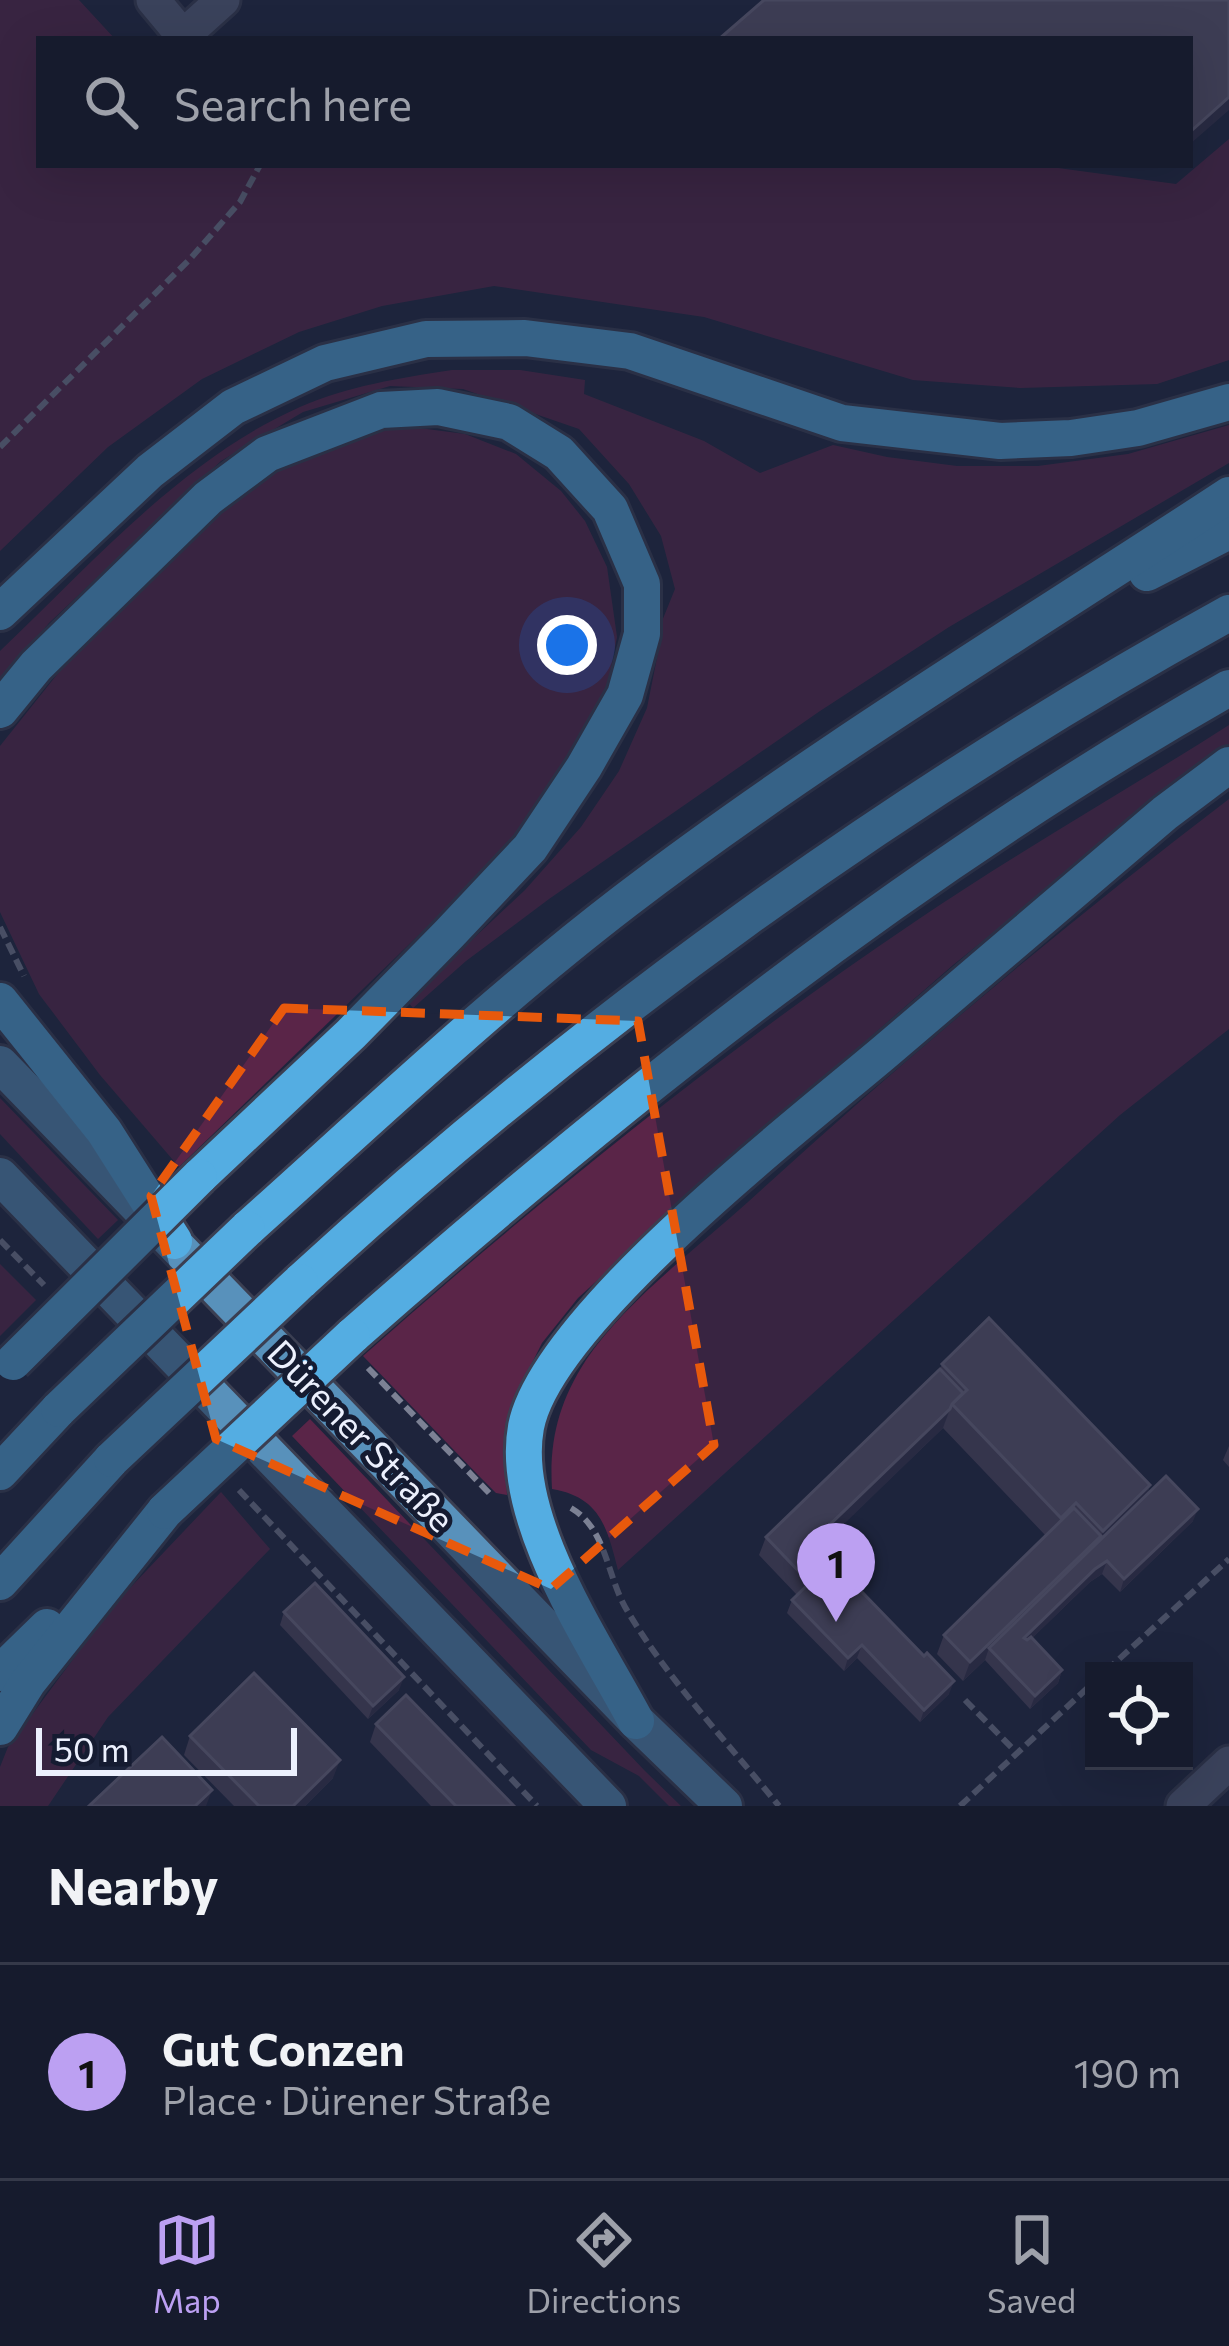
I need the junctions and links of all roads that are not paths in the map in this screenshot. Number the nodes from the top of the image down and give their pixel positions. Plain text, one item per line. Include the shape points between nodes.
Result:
1 (153, 0) edge
2 (223, 0) edge
3 (1229, 402) edge
4 (1229, 494) edge
5 (1229, 531) edge
6 (0, 612) edge
7 (1229, 613) edge
8 (991, 652) junction
9 (1229, 688) edge
10 (0, 710) edge
11 (1229, 765) edge
12 (16, 997) edge
13 (0, 1064) edge
14 (0, 1176) edge
15 (173, 1241) junction
16 (7, 1369) edge
17 (0, 1472) edge
18 (165, 1511) junction
19 (0, 1582) edge
20 (0, 1672) edge
21 (636, 1721) junction
22 (0, 1727) edge
23 (1229, 1763) edge
24 (608, 1806) edge
25 (724, 1806) edge
26 (1183, 1806) edge

1 - 2 lane via 183,36
3 - 6 highway via 1138,428 1000,441 842,423 630,351 525,338 426,339 325,362 233,407 150,471
4 - 8 highway
5 - 8 highway
7 - 19 highway, bridge via 1018,737 758,912 463,1139 112,1459
8 - 17 highway, bridge via 858,737 530,975 247,1229
9 - 18 highway, bridge via 1038,804 567,1152 359,1352
10 - 16 highway, bridge via 208,498 267,454 381,410 439,407 509,422 559,454 610,509 642,584 642,634 625,695 530,848
11 - 21 highway via 725,1188 598,1310 544,1379 525,1430 531,1509
12 - 15 highway
13 - 15 main road, Dürener Straße
14 - 24 main road
15 - 21 main road, Dürener Straße
18 - 20 highway
18 - 22 highway
21 - 25 main road, Dürener Straße
23 - 26 lane

